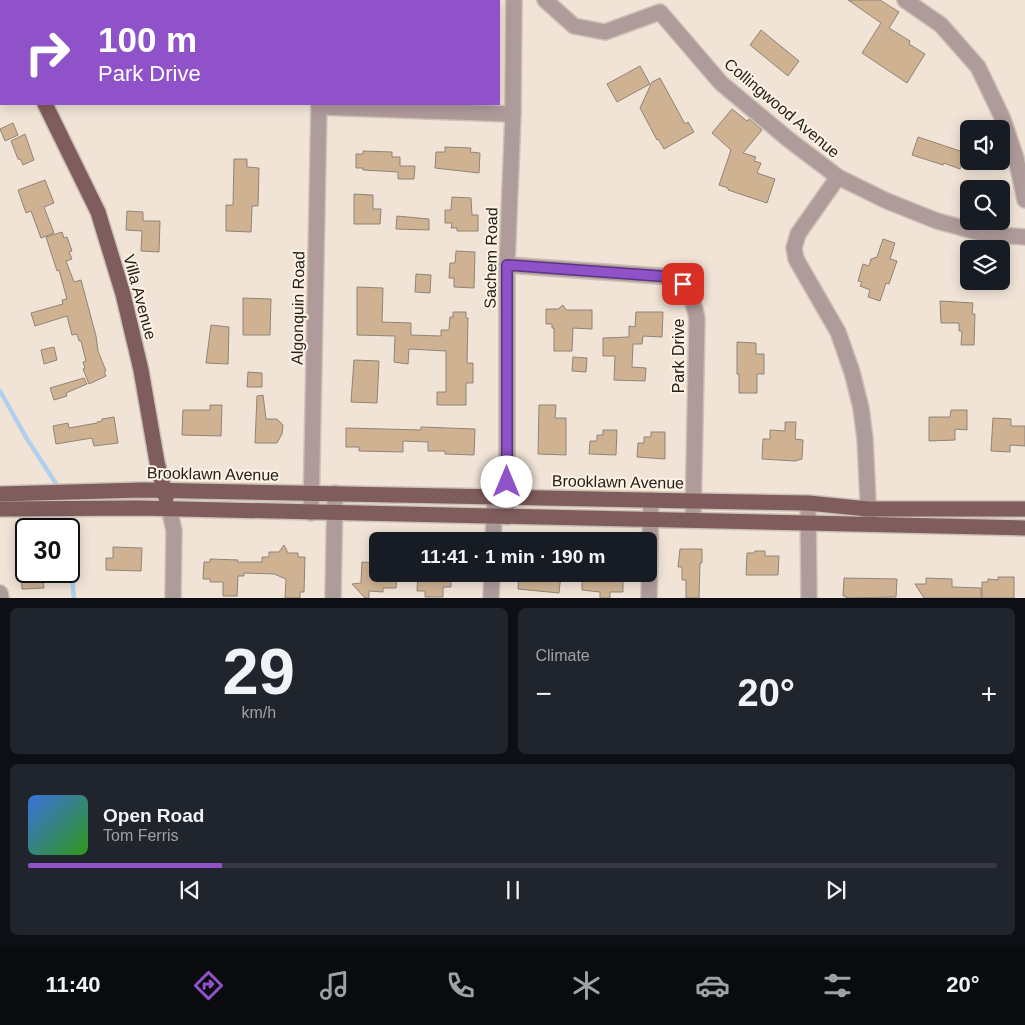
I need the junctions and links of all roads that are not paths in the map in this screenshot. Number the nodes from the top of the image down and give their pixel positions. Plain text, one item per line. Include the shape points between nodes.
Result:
1 (514, 0) edge
2 (545, 0) edge
3 (905, 0) edge
4 (45, 105) edge
5 (319, 106) edge
6 (513, 114) junction
7 (838, 177) junction
8 (1025, 200) edge
9 (1025, 238) edge
10 (507, 265) junction
11 (164, 490) junction
12 (312, 493) junction
13 (0, 494) edge
14 (334, 494) junction
15 (501, 497) junction
16 (651, 500) junction
17 (693, 500) junction
18 (808, 504) junction
19 (0, 509) edge
20 (1025, 509) edge
21 (169, 510) junction
22 (311, 513) junction
23 (334, 513) junction
24 (869, 516) junction
25 (500, 517) junction
26 (651, 519) junction
27 (693, 520) junction
28 (809, 522) junction
29 (1025, 528) edge
30 (496, 532) edge
31 (492, 582) edge
32 (0, 594) edge
33 (1, 598) edge
34 (173, 598) edge
35 (333, 598) edge
36 (492, 598) edge
37 (649, 598) edge
38 (809, 598) edge

1 - 6 street, Sachem Road
2 - 7 street, Collingwood Avenue via 574,26 604,32 660,12 721,83
3 - 8 street via 941,25 978,68 1002,117 1016,158
4 - 11 main road, Villa Avenue via 98,212 123,294
5 - 6 street
5 - 12 street, Algonquin Road
6 - 10 street, Sachem Road
7 - 9 street, Collingwood Avenue via 937,221 985,234
7 - 24 street via 798,234 794,248 796,259 838,332 852,372 865,439
10 - 15 street, Sachem Road
10 - 17 street, Park Drive via 673,277 683,284 697,318
11 - 12 main road, Brooklawn Avenue
11 - 13 main road, Brooklawn Avenue
11 - 21 main road, Villa Avenue
12 - 14 main road, Brooklawn Avenue
12 - 22 street, Algonquin Road
14 - 15 main road, Brooklawn Avenue
14 - 23 street
15 - 16 main road, Brooklawn Avenue
15 - 25 street, Sachem Road
16 - 17 main road, Brooklawn Avenue
16 - 26 street
17 - 18 main road, Brooklawn Avenue
17 - 27 street, Park Drive
18 - 24 main road, Brooklawn Avenue
18 - 28 street
19 - 21 main road, Brooklawn Avenue
20 - 24 main road, Brooklawn Avenue
21 - 22 main road, Brooklawn Avenue
21 - 34 street via 174,530
22 - 23 main road, Brooklawn Avenue
23 - 25 main road, Brooklawn Avenue
23 - 35 street
24 - 28 main road, Brooklawn Avenue
24 - 29 main road, Brooklawn Avenue
25 - 26 main road, Brooklawn Avenue
25 - 30 street, Sachem Road
26 - 27 main road, Brooklawn Avenue
26 - 37 street
27 - 28 main road, Brooklawn Avenue
28 - 38 street
31 - 36 street
32 - 33 street

